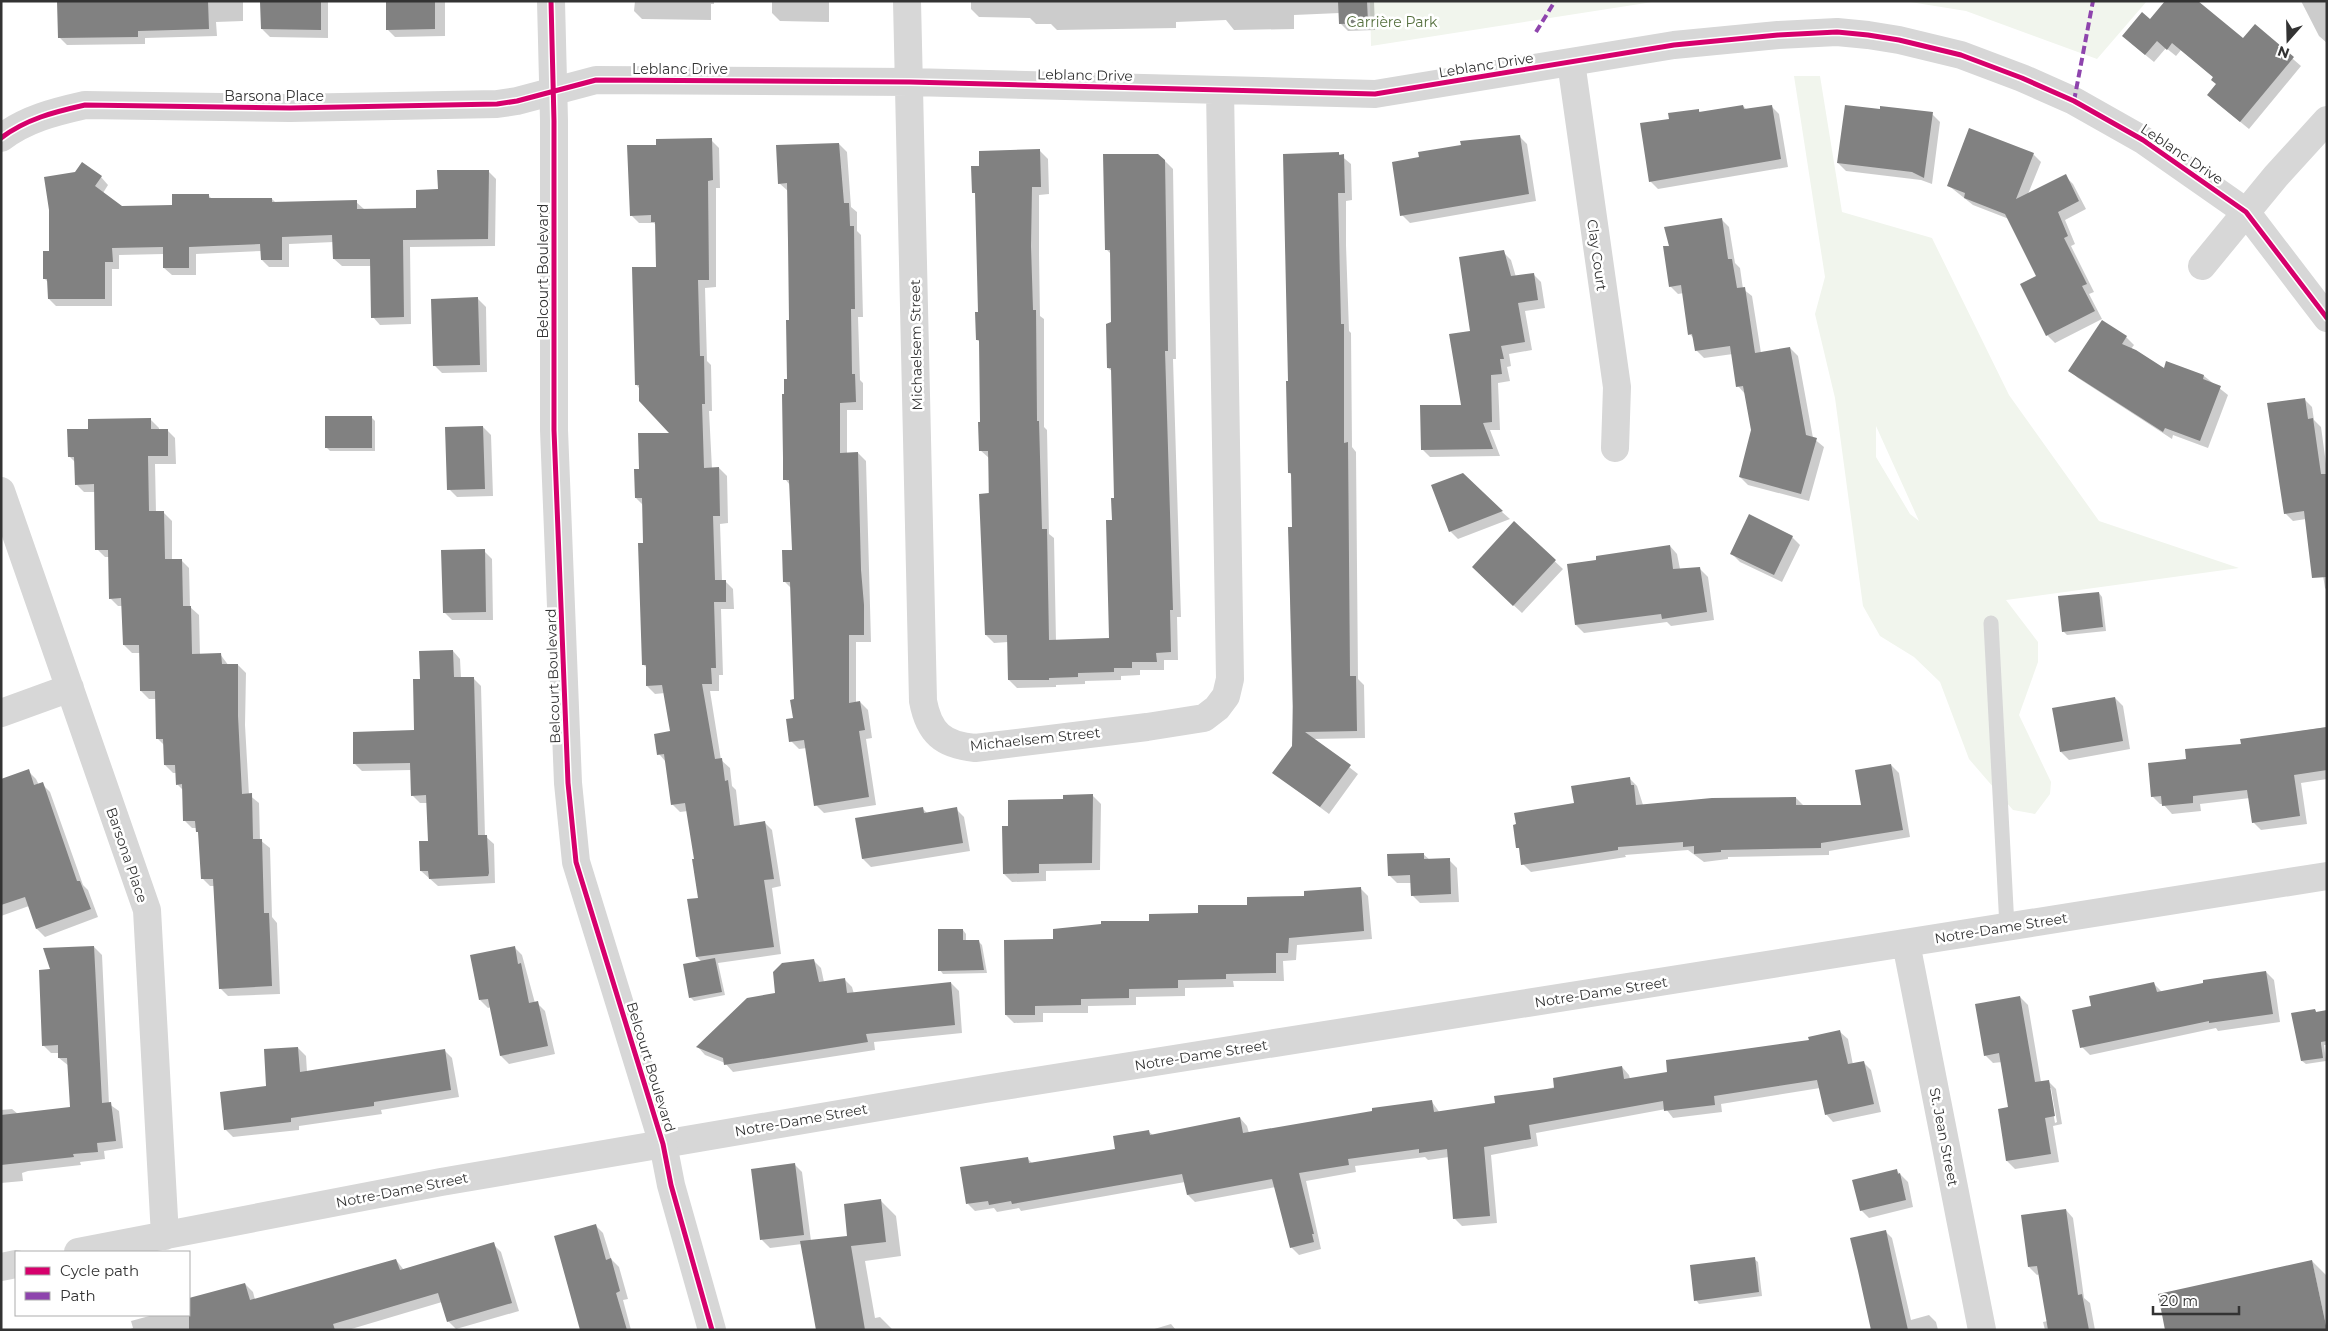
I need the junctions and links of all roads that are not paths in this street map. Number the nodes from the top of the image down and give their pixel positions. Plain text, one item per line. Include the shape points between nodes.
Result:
1 (550, 1) edge
2 (907, 1) edge
3 (1571, 62) junction
4 (910, 82) junction
5 (1220, 90) junction
6 (553, 91) junction
7 (2327, 120) edge
8 (1, 138) edge
9 (2246, 212) junction
10 (2202, 266) dead end
11 (2327, 318) edge
12 (1615, 448) dead end
13 (1, 491) edge
14 (1991, 624) dead end
15 (70, 688) junction
16 (1, 713) edge
17 (2327, 876) edge
18 (2007, 927) junction
19 (1906, 944) junction
20 (663, 1144) junction
21 (165, 1236) junction
22 (83, 1251) edge
23 (15, 1264) edge
24 (1, 1266) edge
25 (712, 1330) edge
26 (1982, 1330) edge

1 - 6 street, Belcourt Boulevard
2 - 4 street, Michaelsem Street
3 - 5 street, Leblanc Drive via 1375,94
3 - 9 street, Leblanc Drive via 1674,45 1778,35 1837,32 1899,40 1961,56 2074,101 2143,140
3 - 12 street, Clay Court via 1617,387
4 - 5 street, Leblanc Drive
4 - 5 street, Michaelsem Street via 923,701 927,720 940,737 957,746 975,748 1204,718 1226,696 1230,679
4 - 6 street, Leblanc Drive via 596,80
6 - 8 street, Barsona Place via 497,104 290,108 85,105 51,112 17,126
6 - 20 street, Belcourt Boulevard via 554,430 568,783 576,862
7 - 9 street
9 - 10 street
9 - 11 street, Leblanc Drive
13 - 15 street, Barsona Place
14 - 18 lane
15 - 16 street
15 - 21 street, Barsona Place via 147,910
17 - 18 street, Notre-Dame Street
18 - 19 street, Notre-Dame Street
19 - 20 street, Notre-Dame Street via 985,1089
19 - 26 street, St. Jean Street
20 - 21 street, Notre-Dame Street via 441,1182
20 - 25 street, Belcourt Boulevard via 671,1185
21 - 22 street, Notre-Dame Street
23 - 24 street

